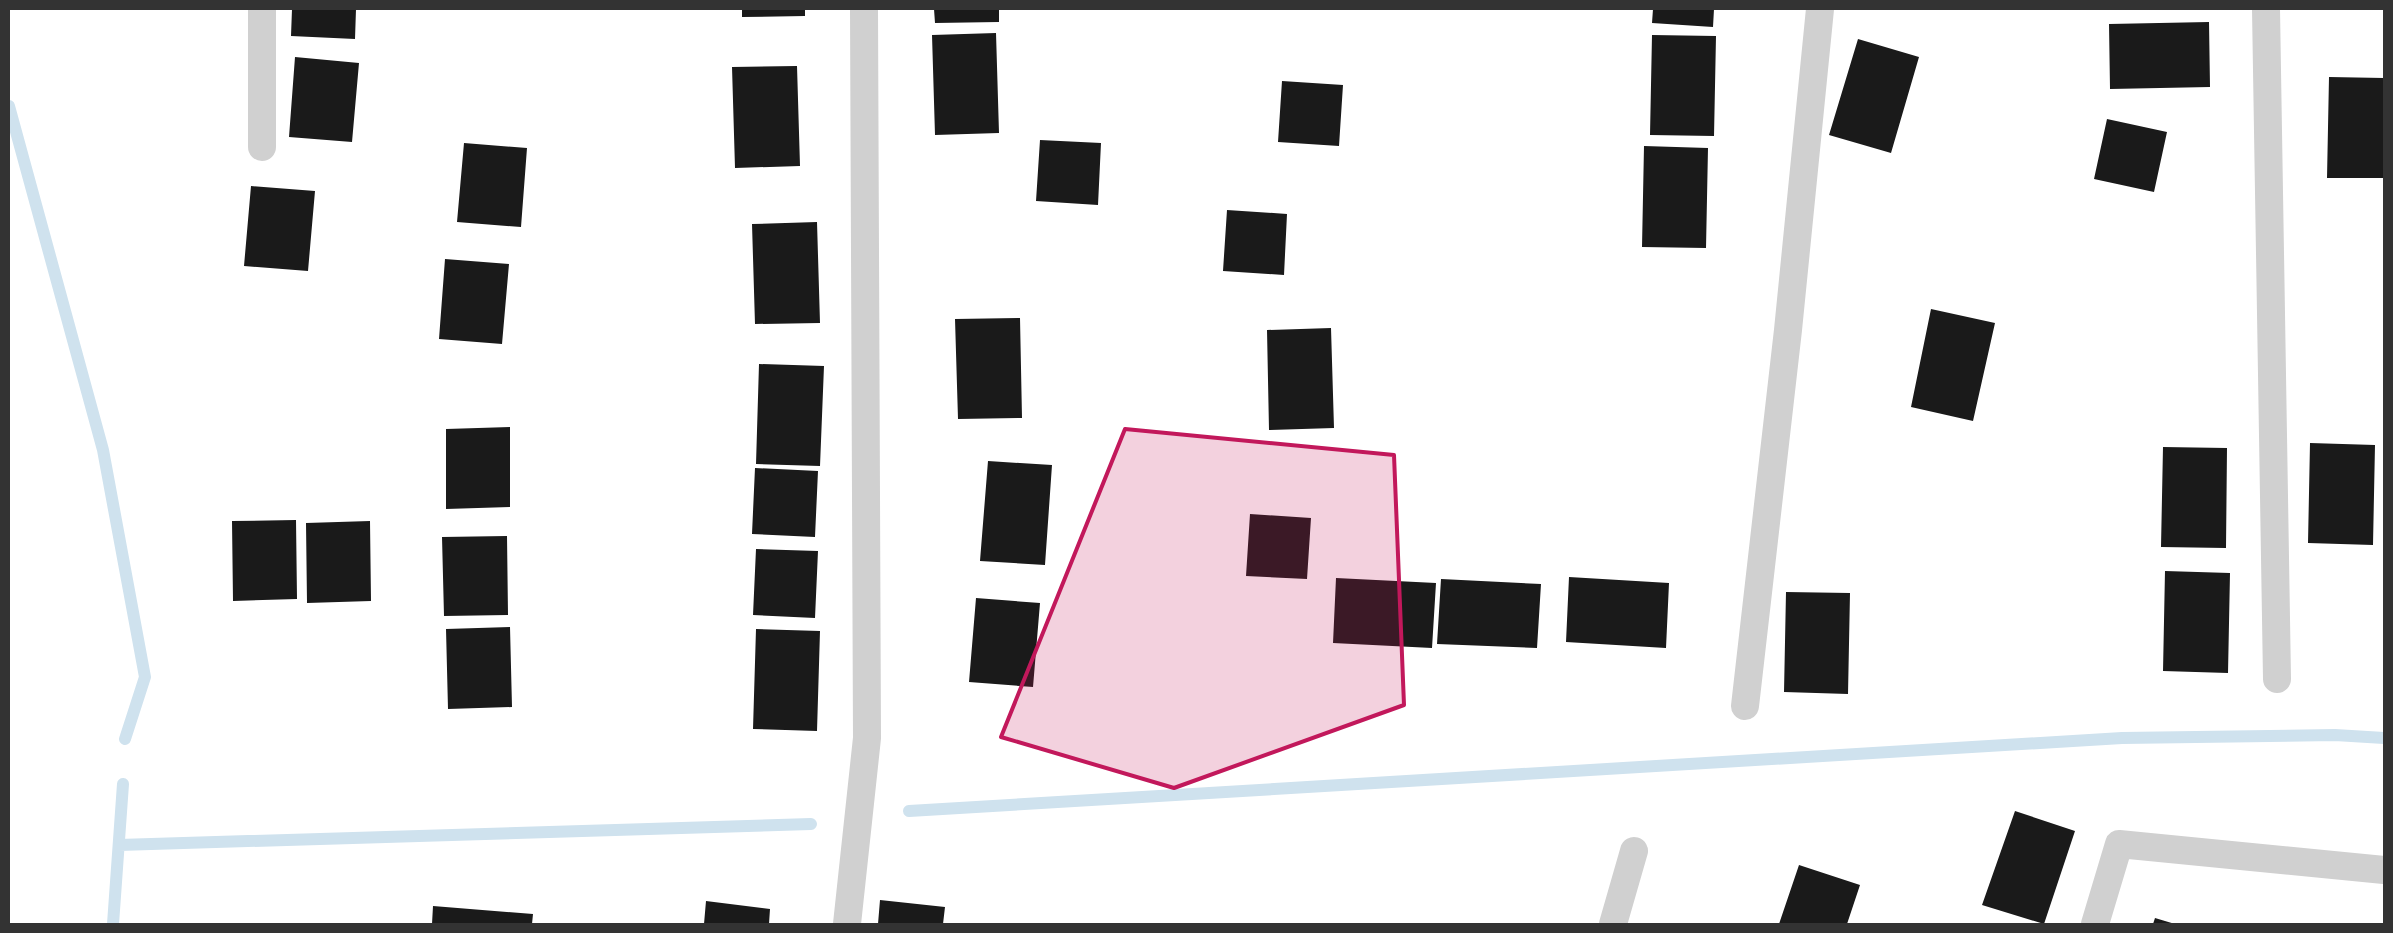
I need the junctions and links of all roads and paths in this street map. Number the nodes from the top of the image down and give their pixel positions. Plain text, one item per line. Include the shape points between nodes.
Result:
1 (262, 9) edge
2 (864, 9) edge
3 (1820, 9) edge
4 (2266, 9) edge
5 (262, 147) dead end
6 (2277, 679) dead end
7 (1744, 706) dead end
8 (1634, 851) dead end
9 (2384, 870) edge
10 (847, 924) edge
11 (1613, 924) edge
12 (2095, 924) edge

1 - 5 street
2 - 10 street via 866,738
3 - 7 street via 1788,330
4 - 6 street
8 - 11 street
9 - 12 street via 2119,844

